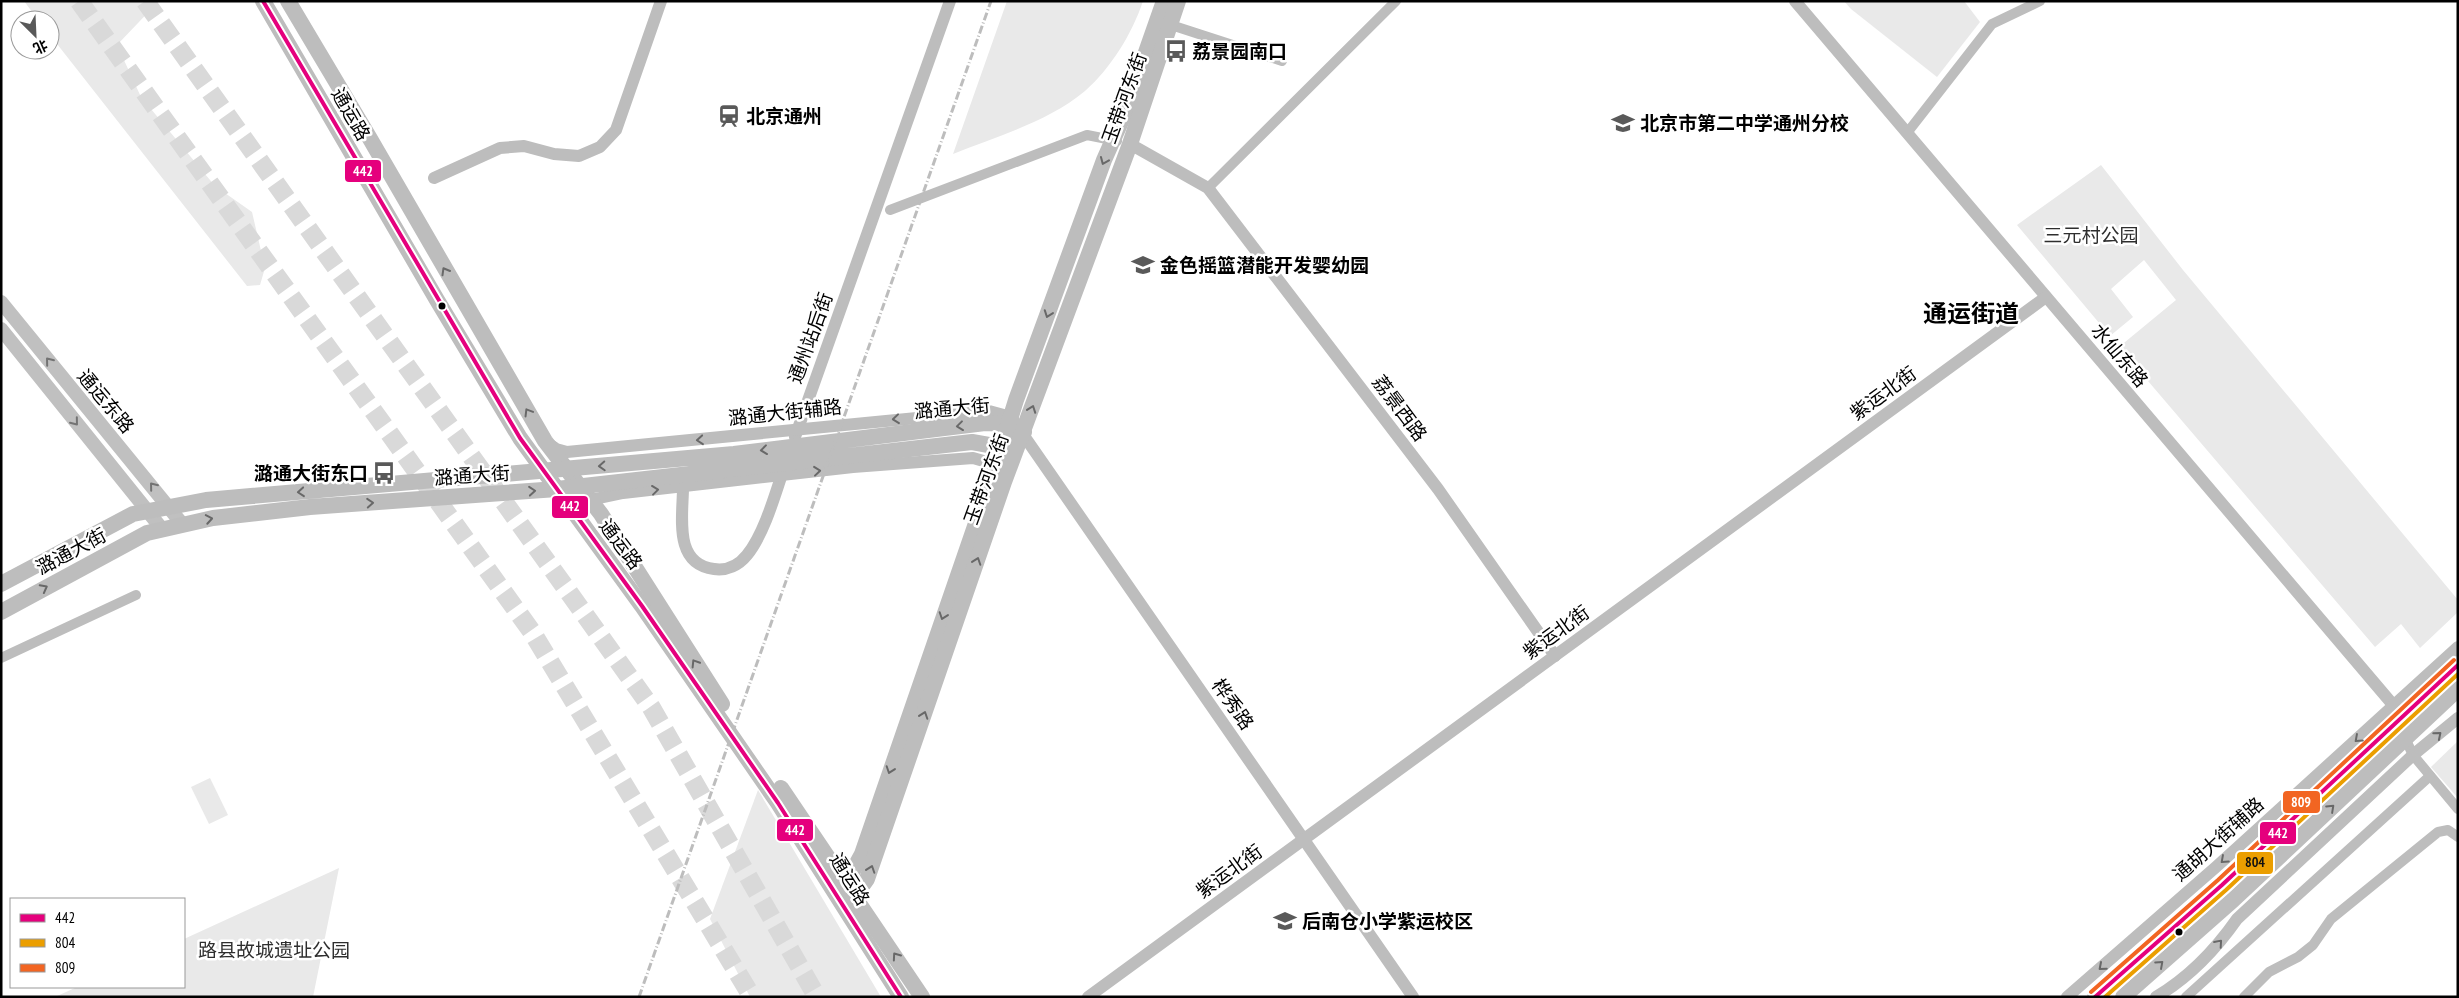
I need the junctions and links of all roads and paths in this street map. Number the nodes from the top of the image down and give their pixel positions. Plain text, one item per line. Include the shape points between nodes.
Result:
1 (263, 1) edge
2 (288, 1) edge
3 (661, 1) edge
4 (950, 1) edge
5 (1164, 1) edge
6 (1178, 1) edge
7 (1396, 1) edge
8 (1795, 1) edge
9 (2040, 1) edge
10 (1171, 25) junction
11 (1282, 61) dead end
12 (1907, 133) junction
13 (1114, 141) junction
14 (1130, 144) junction
15 (434, 178) dead end
16 (1208, 188) junction
17 (890, 210) dead end
18 (2046, 297) junction
19 (1, 302) edge
20 (1, 329) edge
21 (1010, 420) junction
22 (1024, 432) junction
23 (545, 441) junction
24 (1000, 447) junction
25 (565, 468) junction
26 (545, 471) junction
27 (993, 474) junction
28 (683, 486) junction
29 (579, 487) junction
30 (557, 489) junction
31 (590, 500) junction
32 (170, 508) junction
33 (149, 512) junction
34 (183, 524) junction
35 (162, 529) junction
36 (1, 584) edge
37 (136, 595) dead end
38 (1, 612) edge
39 (2458, 647) edge
40 (1554, 656) junction
41 (1, 658) edge
42 (2458, 665) edge
43 (2458, 689) edge
44 (2397, 713) junction
45 (2458, 718) edge
46 (2405, 738) junction
47 (2413, 755) junction
48 (2430, 776) junction
49 (2458, 809) edge
50 (2458, 836) edge
51 (1305, 838) junction
52 (852, 890) junction
53 (841, 903) junction
54 (901, 997) edge
55 (922, 997) edge
56 (1088, 997) edge
57 (1413, 997) edge
58 (2068, 997) edge
59 (2095, 997) edge
60 (2123, 997) edge
61 (2156, 997) edge
62 (2186, 997) edge
63 (2244, 997) edge

1 - 26 main road, 通运路 via 480,372 520,438
23 -> 2 main road, 通运路
3 - 15 street via 616,130 600,147 579,156 554,154 524,146 500,148
4 - 28 street, 通州站后街 via 756,542 735,567 706,568 684,549
5 - 13 main road, 玉带河东街
6 - 10 main road, 玉带河东街
7 - 16 street
8 - 12 street, 水仙东路
9 - 12 street via 1992,24
10 - 11 street
10 - 14 main road, 玉带河东街
12 - 18 street, 水仙东路
13 - 14 street
13 - 17 street via 1087,135
13 -> 21 main road, 玉带河东街 via 1104,160
14 - 16 street, 荔景西路
22 -> 14 main road, 玉带河东街
16 - 40 street, 荔景西路 via 1438,489
18 - 40 street, 紫运北街
18 - 44 street, 水仙东路
32 -> 19 main road, 通运东路
20 -> 33 main road, 通运东路
21 - 22 main road, 潞通大街
21 -> 23 street, 潞通大街辅路 via 989,411 567,452
21 - 24 main road, 玉带河东街
21 -> 25 main road, 潞通大街 via 734,454
22 - 24 main road
22 - 51 street, 桦秀路 via 1130,591
52 -> 22 main road, 玉带河东街 via 867,879
23 - 25 main road, 通运路
24 - 27 main road, 玉带河东街
24 - 29 main road, 潞通大街 via 972,442
25 - 26 main road, 潞通大街
25 - 29 main road, 通运路
26 - 30 main road, 通运路
26 -> 32 main road, 潞通大街 via 206,500
28 -> 27 street via 853,467 973,458 988,462
27 -> 52 main road, 玉带河东街
31 -> 28 street
29 - 30 main road, 潞通大街
29 - 31 main road, 通运路
30 - 31 street
34 -> 30 main road, 潞通大街 via 310,507
30 - 53 main road, 通运路 via 756,771
52 -> 31 main road, 通运路 via 709,685 602,514
32 - 33 main road, 潞通大街
32 - 34 main road, 通运东路
33 - 35 main road, 通运东路
33 - 36 main road, 潞通大街 via 134,514
34 - 35 main road, 潞通大街
38 -> 35 main road, 潞通大街 via 147,533
37 - 41 street
39 - 44 street, 通胡大街辅路
40 - 51 street, 紫运北街
42 - 44 main road
43 - 46 main road
44 - 46 street, 水仙东路
44 -> 58 street, 通胡大街辅路
44 - 59 main road via 2222,885
47 -> 45 street
46 - 47 street
60 -> 46 main road via 2233,900
47 - 48 street
61 -> 47 street via 2219,945 2237,919
48 - 49 street
48 - 62 street
50 - 63 street via 2448,830 2438,832 2332,919 2313,946 2268,972
51 - 56 street, 紫运北街
51 - 57 street, 桦秀路
52 - 53 main road, 玉带河东街
55 -> 52 main road, 通运路
53 - 54 main road, 通运路

